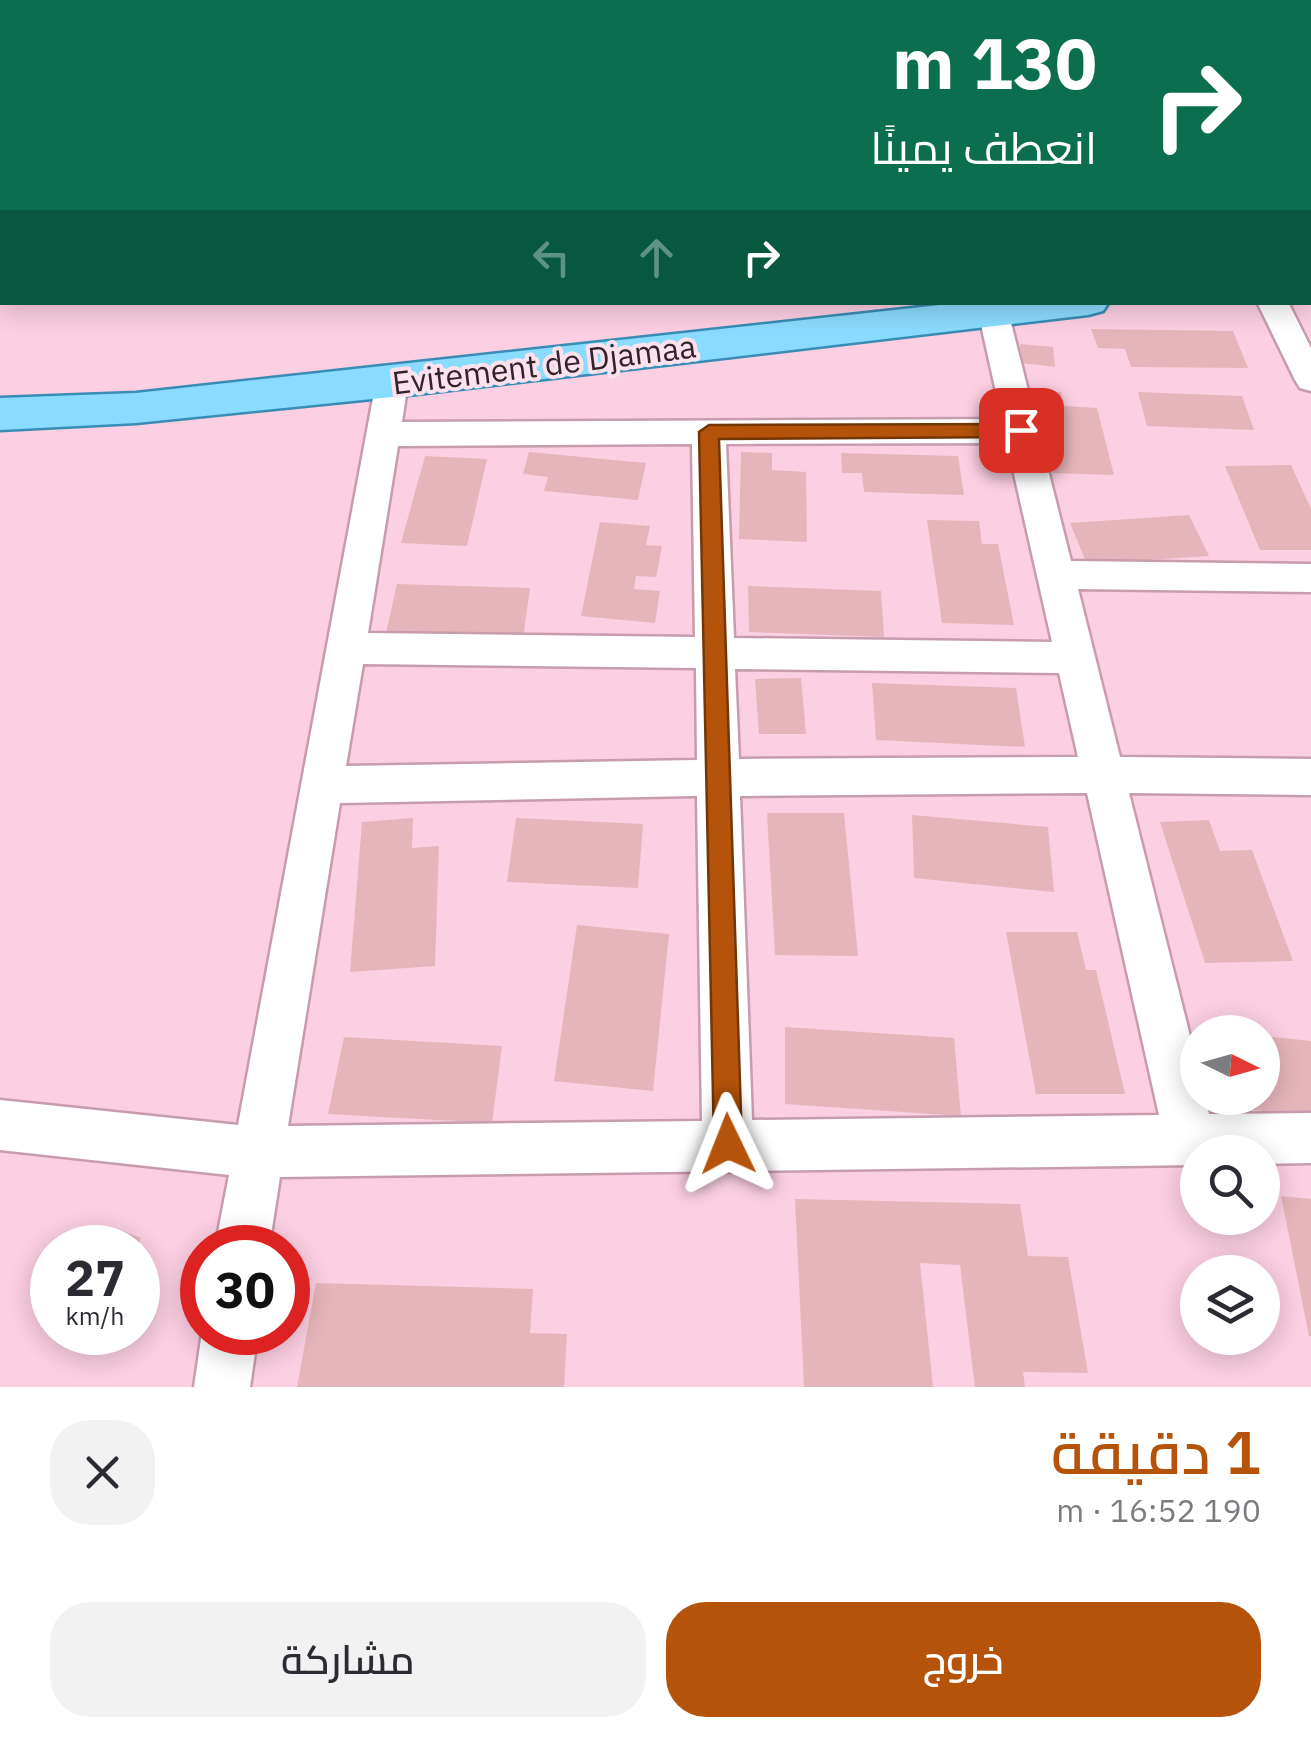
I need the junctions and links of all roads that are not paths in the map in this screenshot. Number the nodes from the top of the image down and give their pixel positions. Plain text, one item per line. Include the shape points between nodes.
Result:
1 (847, 305) edge
2 (1060, 305) edge
3 (1274, 305) edge
4 (993, 312) junction
5 (1310, 378) edge
6 (392, 382) junction
7 (0, 385) edge
8 (0, 414) edge
9 (1021, 430) junction
10 (709, 432) junction
11 (384, 434) junction
12 (1055, 575) junction
13 (1311, 578) edge
14 (347, 648) junction
15 (713, 655) junction
16 (1075, 658) junction
17 (1102, 774) junction
18 (718, 777) junction
19 (1311, 777) edge
20 (324, 785) junction
21 (0, 1126) edge
22 (1189, 1135) edge
23 (1311, 1138) edge
24 (1280, 1139) edge
25 (1180, 1140) edge
26 (728, 1144) junction
27 (255, 1152) junction
28 (245, 1225) edge
29 (227, 1355) edge
30 (222, 1387) edge

1 - 7 main road via 219,375
2 - 4 main road, Evitement de Djamaa
3 - 5 street
4 - 6 main road, Evitement de Djamaa
4 - 9 street
6 - 8 main road, Evitement de Djamaa via 136,408
6 - 11 street
9 - 10 street
9 - 12 street
10 - 11 street
10 - 15 street
11 - 14 street
12 - 13 street
12 - 16 street
14 - 15 street
14 - 20 street
15 - 16 street
15 - 18 street
16 - 17 street
17 - 18 street
17 - 19 street
17 - 22 street
18 - 20 street
18 - 26 street
20 - 27 street
21 - 27 street
23 - 24 street
25 - 26 street
26 - 27 street
27 - 28 street
29 - 30 street

